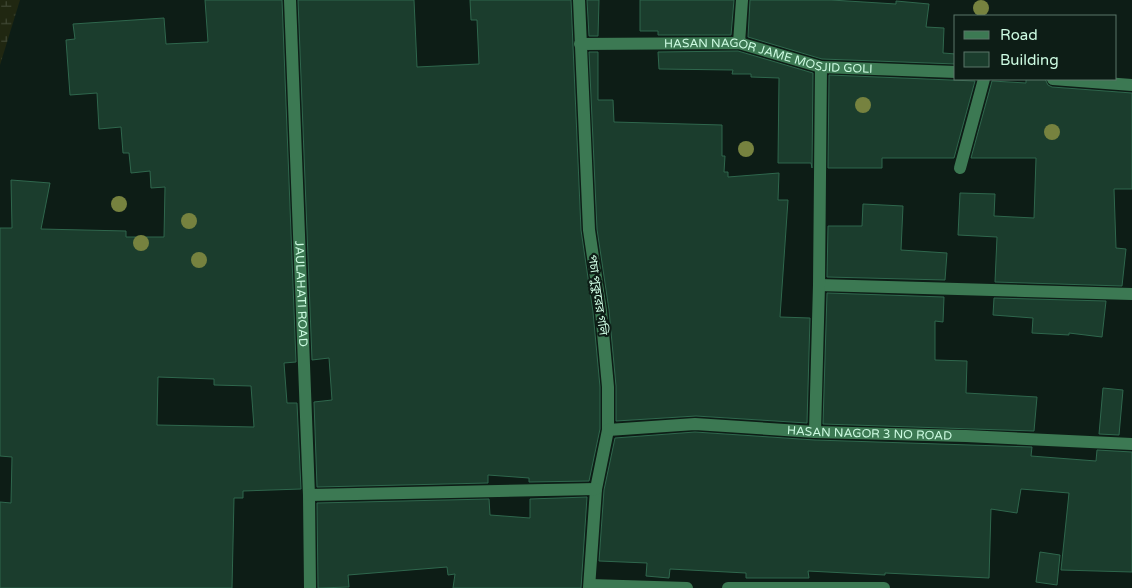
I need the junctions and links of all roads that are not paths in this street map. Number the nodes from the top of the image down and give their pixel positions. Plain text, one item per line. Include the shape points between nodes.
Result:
1 (290, 0) edge
2 (579, 0) edge
3 (742, 0) edge
4 (739, 43) junction
5 (580, 44) junction
6 (821, 67) junction
7 (954, 72) edge
8 (984, 80) edge
9 (1066, 80) edge
10 (1132, 85) edge
11 (960, 168) dead end
12 (819, 285) junction
13 (1132, 294) edge
14 (608, 430) junction
15 (815, 432) junction
16 (1132, 444) edge
17 (596, 489) junction
18 (309, 495) junction
19 (590, 587) edge
20 (310, 588) edge
21 (687, 588) edge
22 (728, 588) edge
23 (884, 588) edge

1 - 18 street, JAULAHATI ROAD
2 - 5 street, পচা পুকুরের গলি
3 - 4 street
4 - 5 street, HASAN NAGOR JAME MOSJID GOLI
4 - 6 street, HASAN NAGOR JAME MOSJID GOLI
5 - 14 street, পচা পুকুরের গলি via 589,230 601,310 608,387
6 - 7 street, HASAN NAGOR JAME MOSJID GOLI
6 - 12 street
8 - 11 street
9 - 10 street
12 - 13 street
12 - 15 street
14 - 15 street, HASAN NAGOR 3 NO ROAD via 695,424
14 - 17 street, পচা পুকুরের গলি
15 - 16 street, HASAN NAGOR 3 NO ROAD
17 - 18 street
17 - 19 street, পচা পুকুরের গলি
18 - 20 street, JAULAHATI ROAD
19 - 21 street
22 - 23 street

